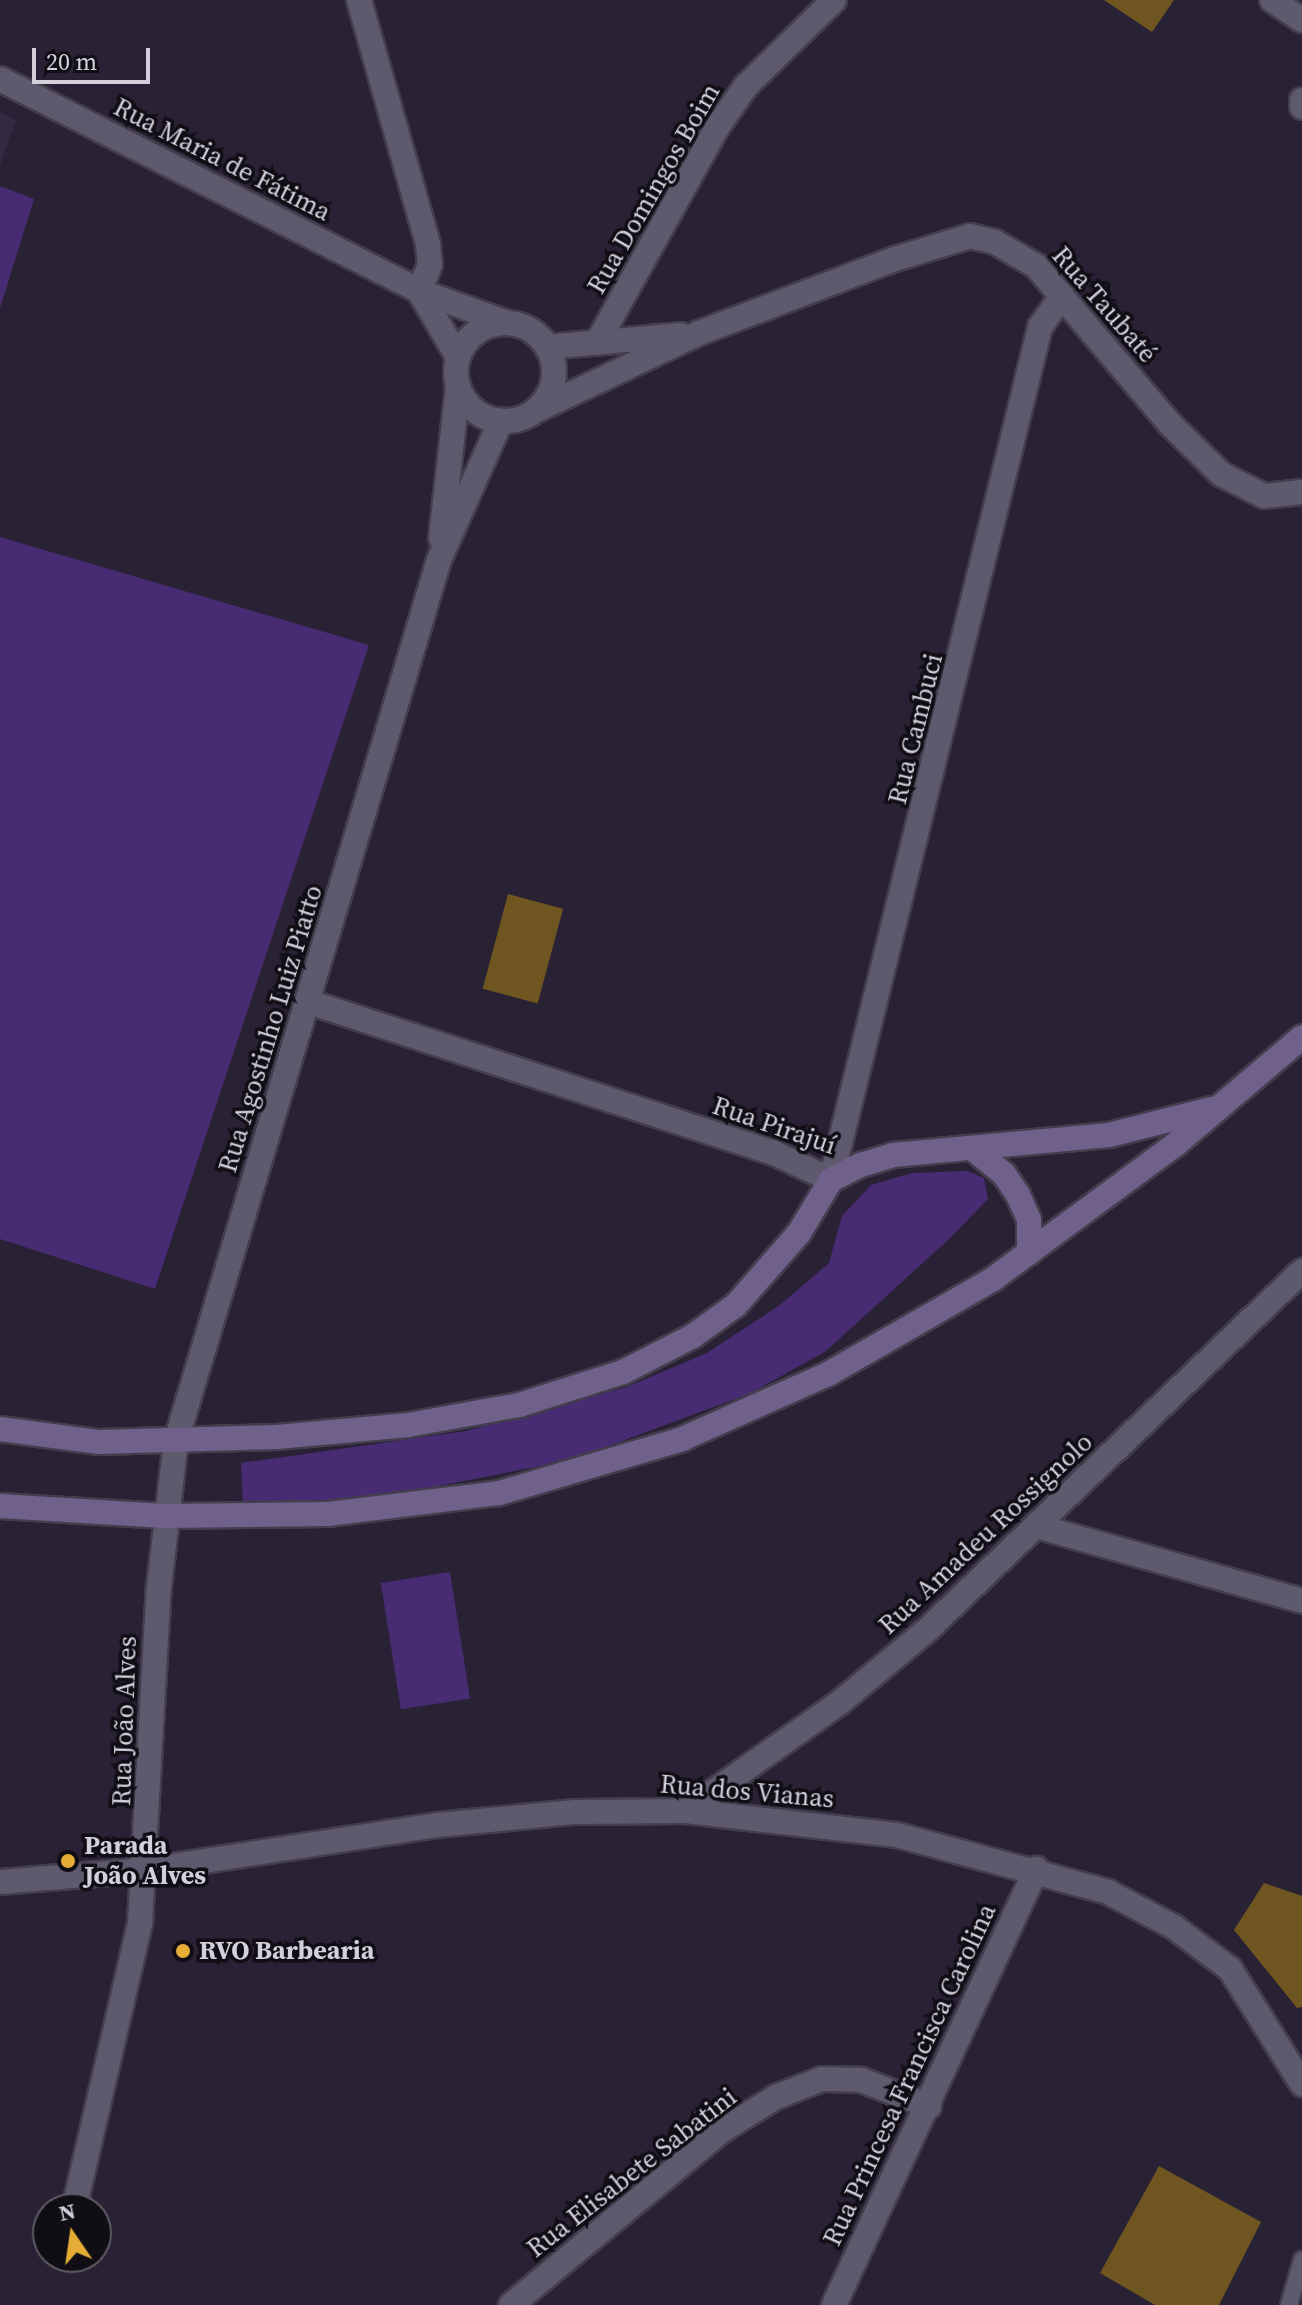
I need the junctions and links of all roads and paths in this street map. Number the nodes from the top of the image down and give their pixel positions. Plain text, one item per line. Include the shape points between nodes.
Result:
1 (359, 0) edge
2 (834, 0) edge
3 (1272, 0) edge
4 (1302, 20) edge
5 (0, 79) edge
6 (1302, 100) edge
7 (1302, 107) edge
8 (419, 291) junction
9 (1062, 296) junction
10 (508, 323) junction
11 (699, 333) junction
12 (597, 343) junction
13 (547, 347) junction
14 (458, 357) junction
15 (458, 386) junction
16 (539, 409) junction
17 (501, 421) junction
18 (1302, 492) edge
19 (439, 560) junction
20 (309, 1002) junction
21 (1302, 1037) edge
22 (1222, 1106) junction
23 (973, 1149) junction
24 (831, 1180) junction
25 (1029, 1253) junction
26 (1302, 1271) edge
27 (0, 1429) edge
28 (176, 1441) junction
29 (0, 1506) edge
30 (165, 1516) junction
31 (1036, 1526) junction
32 (1302, 1601) edge
33 (686, 1811) junction
34 (1036, 1869) junction
35 (146, 1870) junction
36 (0, 1882) edge
37 (1302, 2084) edge
38 (929, 2106) junction
39 (78, 2193) edge
40 (1302, 2260) edge
41 (511, 2305) edge
42 (834, 2305) edge
43 (1289, 2305) edge

1 - 8 street via 428,244 430,265
2 - 12 street, Rua Domingos Boim via 746,86 718,126
3 - 4 street
5 - 8 street, Rua Maria de Fátima
6 - 7 street
8 - 10 street
8 - 14 street
9 - 11 street, Rua Taubaté via 1016,252 970,236
9 - 18 street, Rua Taubaté via 1169,423 1221,474 1264,496
9 - 24 street, Rua Cambuci via 1040,327
10 - 13 street via 534,332
10 - 14 street via 478,332
11 - 12 street, Rua Taubaté
11 - 16 street, Rua Taubaté
12 - 13 street, Rua Taubaté
13 - 16 street via 554,383
14 - 15 street
15 - 17 street via 474,411
15 - 19 street, Rua Agostinho Luiz Piatto
16 - 17 street
17 - 19 street, Rua Agostinho Luiz Piatto
19 - 20 street, Rua Agostinho Luiz Piatto
20 - 24 street, Rua Pirajuí via 772,1152
20 - 28 street, Rua Agostinho Luiz Piatto
21 - 22 main road, Rua Pirajuí
22 - 23 main road, Rua Pirajuí via 1109,1135
22 - 25 main road
23 - 24 main road, Rua Pirajuí via 893,1155
23 - 25 main road via 1004,1174 1018,1195 1029,1220
24 - 28 main road via 799,1233 736,1305 693,1336 623,1372 519,1405 408,1425
25 - 30 main road via 828,1374 682,1439 499,1493 328,1514
26 - 31 street, Rua Amadeu Rossignolo
27 - 28 main road via 99,1442
28 - 30 street, Rua Agostinho Luiz Piatto
29 - 30 main road
30 - 35 street, Rua João Alves
31 - 32 street
31 - 33 street, Rua Amadeu Rossignolo via 926,1631 839,1703
33 - 34 street, Rua dos Vianas via 897,1835
33 - 35 street, Rua dos Vianas via 575,1812 437,1825
34 - 37 street, Rua dos Vianas via 1108,1892 1174,1927 1230,1969
34 - 38 street, Rua Princesa Francisca Carolina
35 - 36 street, Rua dos Vianas
35 - 39 street, Rua João Alves via 140,1923
38 - 41 street, Rua Elisabete Sabatini via 861,2080 822,2079 776,2097 721,2131
38 - 42 street, Rua Princesa Francisca Carolina
40 - 43 lane

